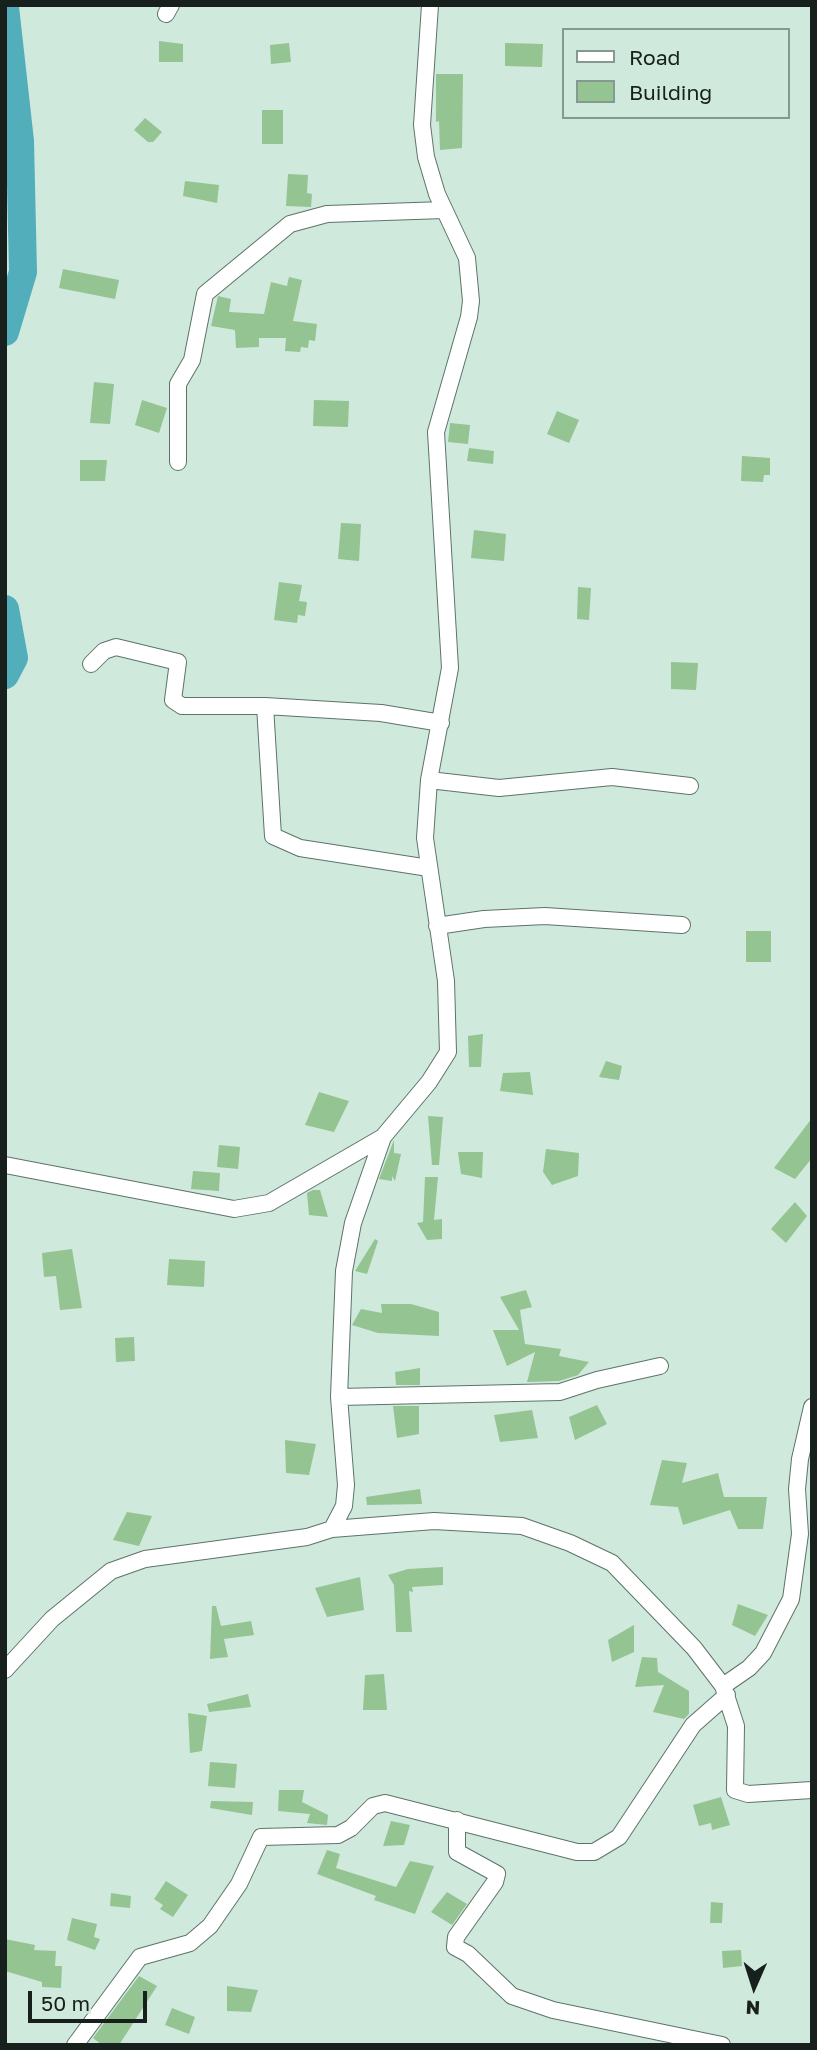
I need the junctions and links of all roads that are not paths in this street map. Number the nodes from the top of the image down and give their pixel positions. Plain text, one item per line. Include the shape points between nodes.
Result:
1 (430, 5) edge
2 (444, 209) junction
3 (178, 462) dead end
4 (91, 664) dead end
5 (265, 706) junction
6 (441, 723) junction
7 (429, 780) junction
8 (690, 786) dead end
9 (429, 868) junction
10 (682, 925) dead end
11 (437, 926) junction
12 (383, 1137) junction
13 (5, 1165) edge
14 (660, 1366) dead end
15 (339, 1397) junction
16 (812, 1407) edge
17 (332, 1529) junction
18 (5, 1670) edge
19 (725, 1690) junction
20 (812, 1790) edge
21 (457, 1820) junction
22 (75, 2045) edge
23 (722, 2045) edge

1 - 2 street via 422,125 426,158
2 - 3 street via 327,214 290,224 205,294 192,360 178,384
2 - 6 street via 467,258 471,301 436,432 451,650
4 - 5 street via 116,647 173,660 180,665 174,693 177,705
5 - 6 street via 381,713
5 - 9 street via 273,836 300,848
6 - 7 street
7 - 8 street via 499,788 612,778
7 - 9 street via 425,838
9 - 11 street
10 - 11 street via 545,916
11 - 12 street via 446,981 448,1052
12 - 13 street via 270,1203 234,1209
12 - 15 street via 353,1223 344,1270
14 - 15 street via 560,1392
15 - 17 street via 346,1485 344,1507
16 - 19 street via 800,1459 800,1534 791,1599 763,1653
17 - 18 street via 307,1537 145,1559 111,1571 61,1611
17 - 19 street via 473,1521 522,1525 570,1543 612,1563 630,1579 706,1661
19 - 20 street via 736,1726 735,1790 748,1794
19 - 21 street via 693,1725 619,1837 594,1853
21 - 22 street via 385,1803 373,1806 338,1835 261,1837 239,1884 211,1926 190,1942 140,1957
21 - 23 street via 457,1852 496,1874 456,1937 455,1947 512,1996 553,2010

